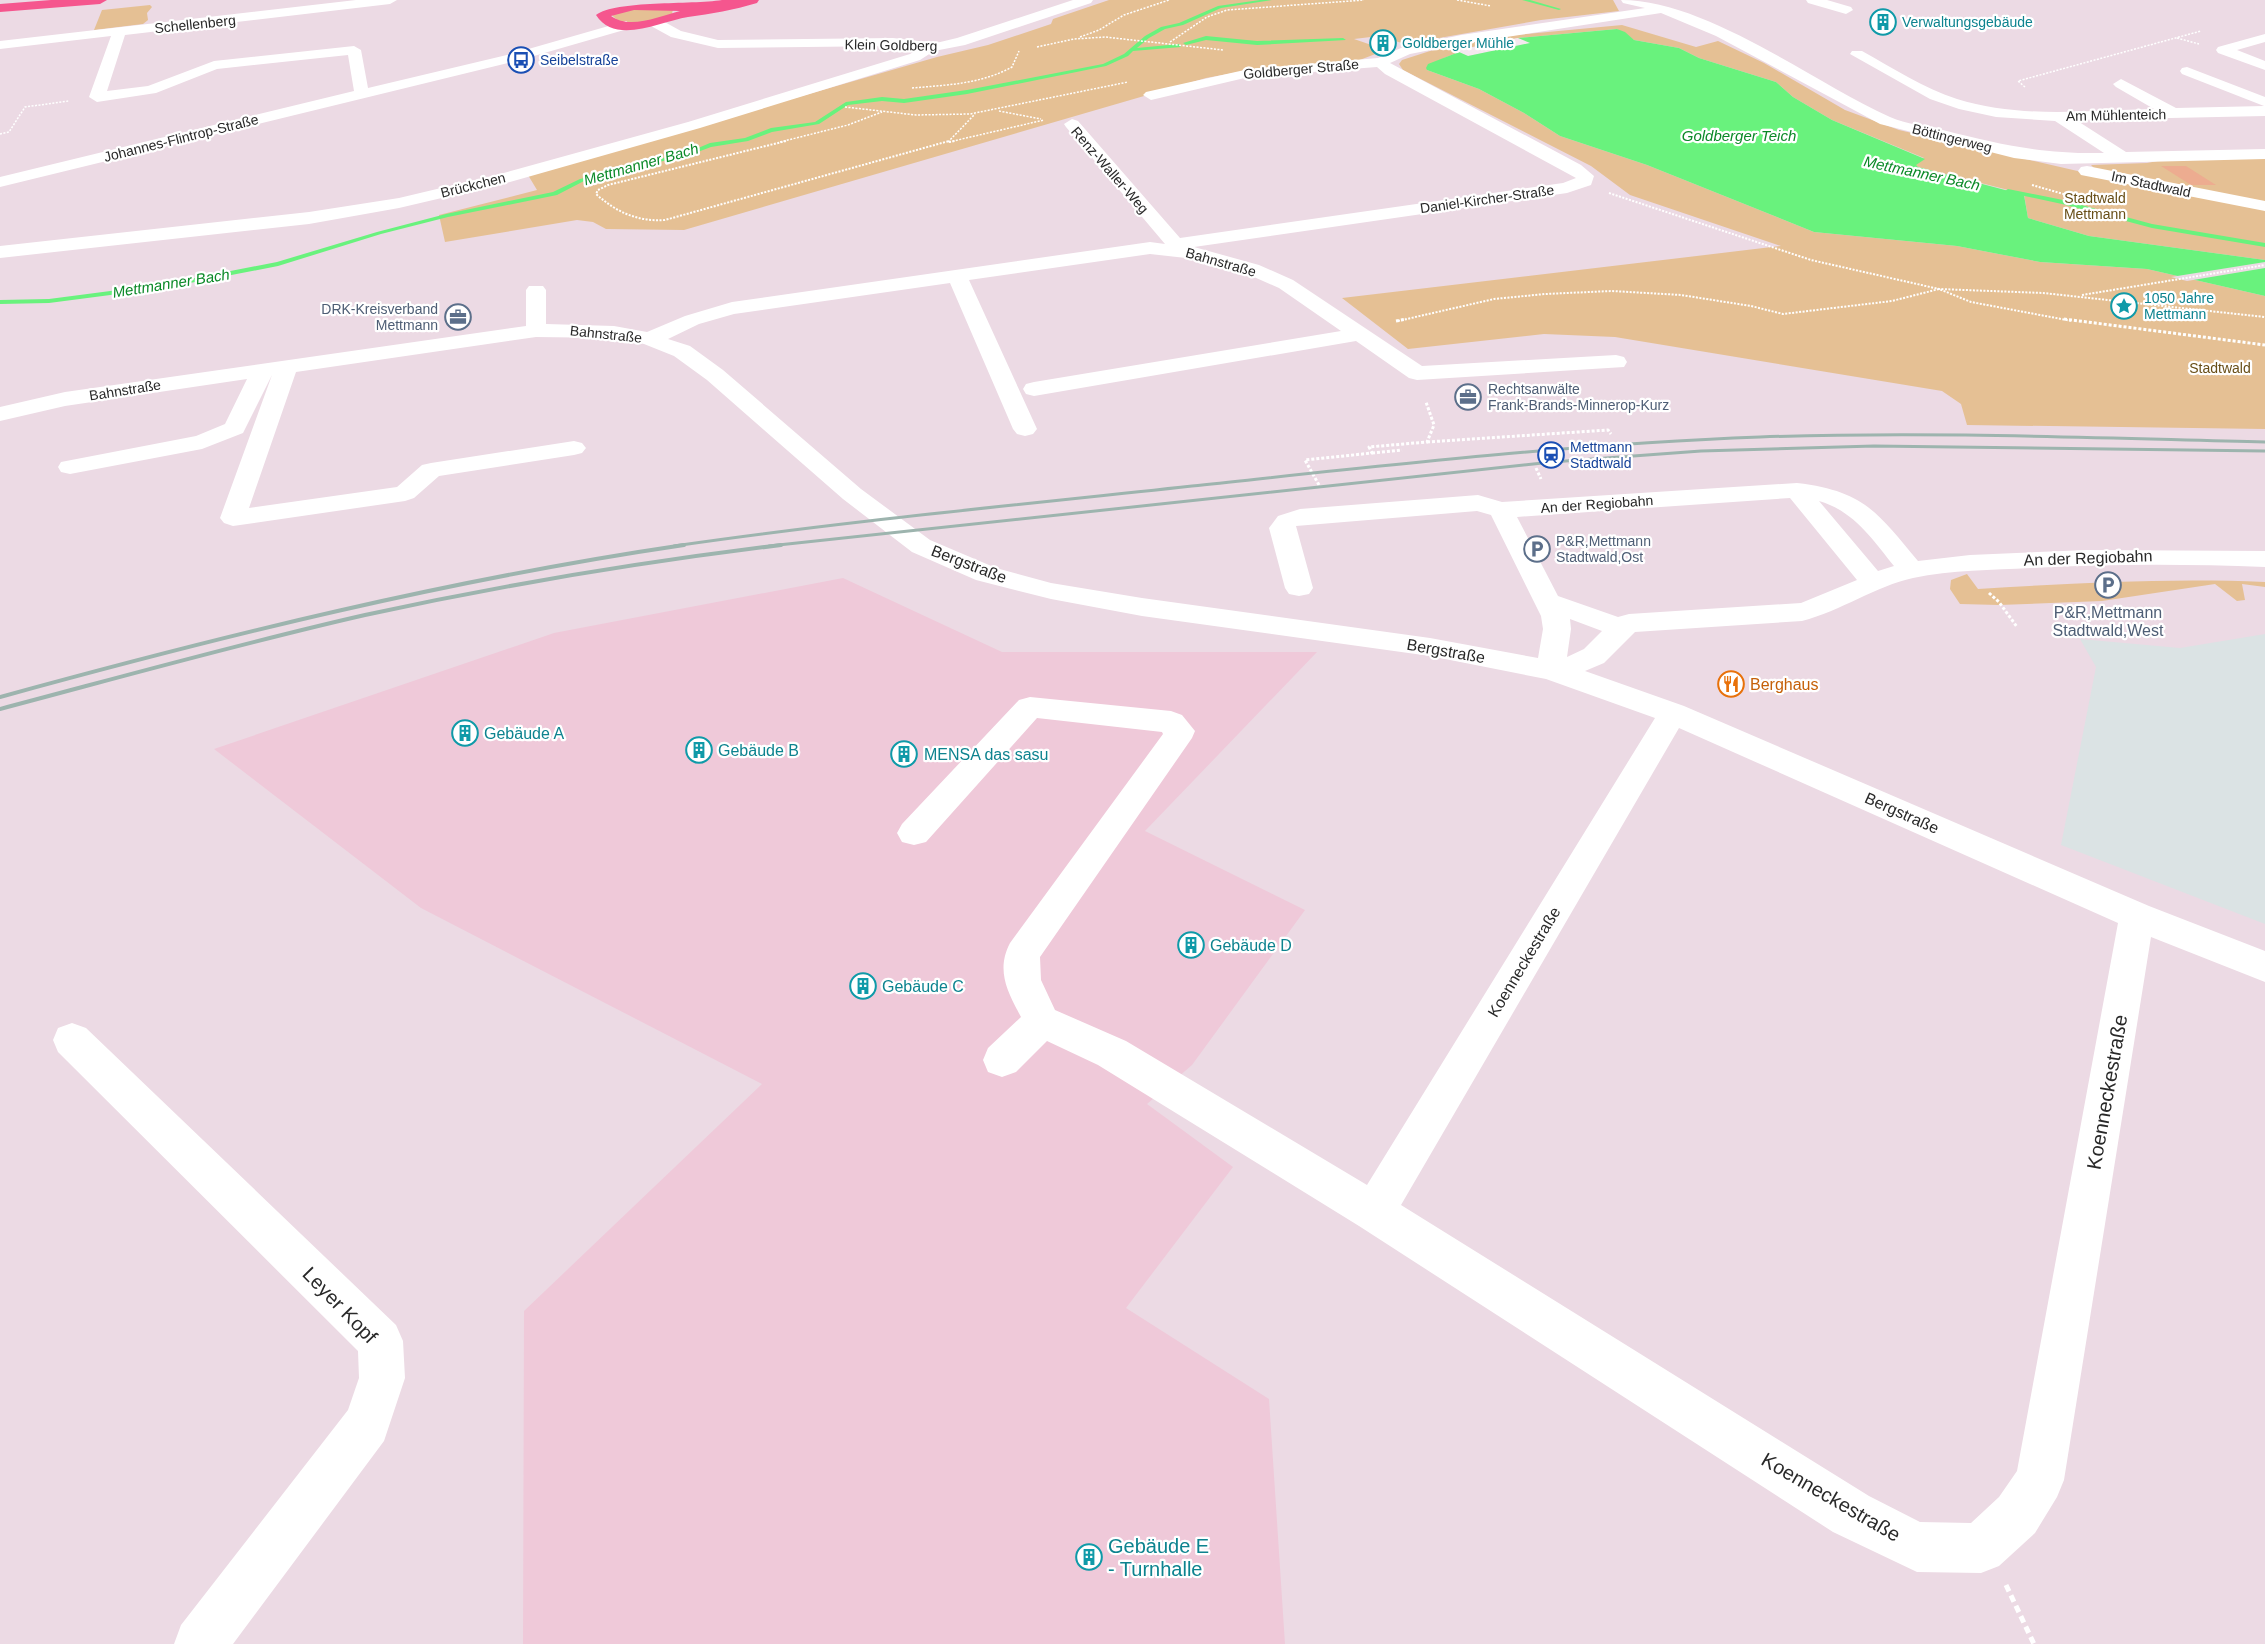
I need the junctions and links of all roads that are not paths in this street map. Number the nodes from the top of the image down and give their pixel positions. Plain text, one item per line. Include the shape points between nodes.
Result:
1 (100, 0) edge
2 (390, 0) edge
3 (744, 0) edge
4 (752, 0) edge
5 (1086, 0) edge
6 (1628, 0) edge
7 (1813, 0) edge
8 (640, 1) edge
9 (616, 3) edge
10 (1686, 4) dead end
11 (0, 8) edge
12 (1666, 10) junction
13 (1846, 10) dead end
14 (680, 11) junction
15 (607, 21) junction
16 (656, 23) junction
17 (626, 25) junction
18 (119, 32) junction
19 (577, 38) junction
20 (2265, 38) edge
21 (1735, 40) junction
22 (0, 45) edge
23 (931, 47) junction
24 (1716, 47) dead end
25 (1857, 54) dead end
26 (1382, 62) junction
27 (2265, 66) edge
28 (2187, 71) dead end
29 (2121, 84) dead end
30 (362, 94) junction
31 (1151, 95) dead end
32 (2265, 102) edge
33 (2265, 111) edge
34 (2173, 113) junction
35 (2058, 116) junction
36 (1072, 124) road end
37 (2265, 154) edge
38 (2039, 158) junction
39 (2123, 158) junction
40 (0, 182) edge
41 (2265, 206) edge
42 (1175, 244) junction
43 (1150, 248) junction
44 (0, 252) edge
45 (957, 275) junction
46 (536, 290) dead end
47 (536, 332) junction
48 (1362, 334) junction
49 (649, 339) junction
50 (1616, 362) dead end
51 (286, 368) junction
52 (262, 371) junction
53 (1034, 389) dead end
54 (0, 414) edge
55 (1025, 429) dead end
56 (574, 448) dead end
57 (70, 467) dead end
58 (1797, 490) junction
59 (1501, 510) junction
60 (2265, 559) edge
61 (1911, 570) junction
62 (1873, 582) junction
63 (1299, 588) dead end
64 (1549, 602) junction
65 (1620, 628) junction
66 (1551, 670) junction
67 (1673, 713) junction
68 (914, 833) dead end
69 (2137, 916) junction
70 (2265, 967) edge
71 (1042, 1021) junction
72 (72, 1040) dead end
73 (1002, 1060) dead end
74 (1374, 1212) junction
75 (200, 1644) edge

1 - 11 main road
2 - 18 street, Schellenberg
3 - 14 main road, Johannes-Flintrop-Straße
4 - 14 main road, Johannes-Flintrop-Straße via 728,8
5 - 23 street, Klein Goldberg via 960,42
6 - 12 street, Böttingerweg
7 - 13 street
8 - 9 main road, Johannes-Flintrop-Straße
8 - 14 main road, Johannes-Flintrop-Straße via 670,3
9 - 15 main road, Johannes-Flintrop-Straße via 603,15
10 - 12 street, Goldberger Straße
12 - 21 street, Böttingerweg
12 - 26 street, Goldberger Straße via 1490,33 1408,51
14 - 16 main road, Johannes-Flintrop-Straße
15 - 17 main road, Johannes-Flintrop-Straße
15 - 19 street, Johannes-Flintrop-Straße
16 - 17 main road, Johannes-Flintrop-Straße
16 - 23 street, Klein Goldberg via 676,34 723,45 893,42
17 - 19 street, Johannes-Flintrop-Straße
18 - 22 street, Schellenberg
18 - 30 street via 97,97 151,90 215,60 354,50
19 - 30 street, Johannes-Flintrop-Straße
20 - 27 street via 2223,50
21 - 24 street
21 - 38 street, Böttingerweg via 1886,121
23 - 44 street, Brückchen via 915,57 694,125 439,194 298,220
25 - 35 street, Am Mühlenteich via 1955,103 2007,114
26 - 31 street, Goldberger Straße via 1249,72
26 - 42 street, Daniel-Kircher-Straße via 1390,71 1575,169 1585,176 1585,181 1567,188
28 - 32 street
29 - 34 street, Am Mühlenteich
30 - 40 street, Johannes-Flintrop-Straße
33 - 34 street, Am Mühlenteich
34 - 35 street, Am Mühlenteich
35 - 39 street, Am Mühlenteich
36 - 42 street, Renz-Waller-Weg
37 - 39 street, Böttingerweg
38 - 39 street, Böttingerweg
38 - 41 street, Im Stadtwald via 2085,171
42 - 43 street, Daniel-Kircher-Straße
43 - 45 street, Bahnstraße
43 - 48 street, Bahnstraße via 1187,250 1252,269 1286,284
45 - 49 street, Bahnstraße via 732,308
45 - 55 street
46 - 47 street
47 - 49 street, Bahnstraße via 614,332
47 - 51 street, Bahnstraße
48 - 50 street, Bahnstraße via 1417,373
48 - 53 street
49 - 66 street, Bergstraße via 682,351 715,375 852,494 921,546 986,574 1051,591 1142,607 1430,647
51 - 52 street, Bahnstraße
51 - 56 street via 233,518 405,493 431,470
52 - 54 street, Bahnstraße via 65,399
52 - 57 street via 235,428 202,442
58 - 59 street, An der Regiobahn
58 - 61 street, An der Regiobahn via 1840,497 1855,506
58 - 62 street
59 - 63 street, An der Regiobahn via 1478,503 1287,521 1282,528
59 - 64 street
60 - 61 street, An der Regiobahn via 2096,556 1963,563
61 - 62 street, An der Regiobahn
62 - 65 street, An der Regiobahn via 1823,607 1802,612 1629,623
64 - 65 street
64 - 66 street via 1557,629
65 - 66 street via 1598,653 1582,663
66 - 67 street, Bergstraße
67 - 69 street, Bergstraße
67 - 74 street, Koenneckestraße
68 - 71 street via 1030,707 1176,725 1180,731 1177,738 1023,953 1019,966 1022,980
69 - 70 street, Bergstraße
69 - 74 street, Koenneckestraße via 2040,1480 2017,1515 1981,1548 1917,1547 1851,1514
71 - 73 street
71 - 74 street, Koenneckestraße via 1112,1053
72 - 75 street, Leyer Kopf via 380,1341 382,1378 367,1424

